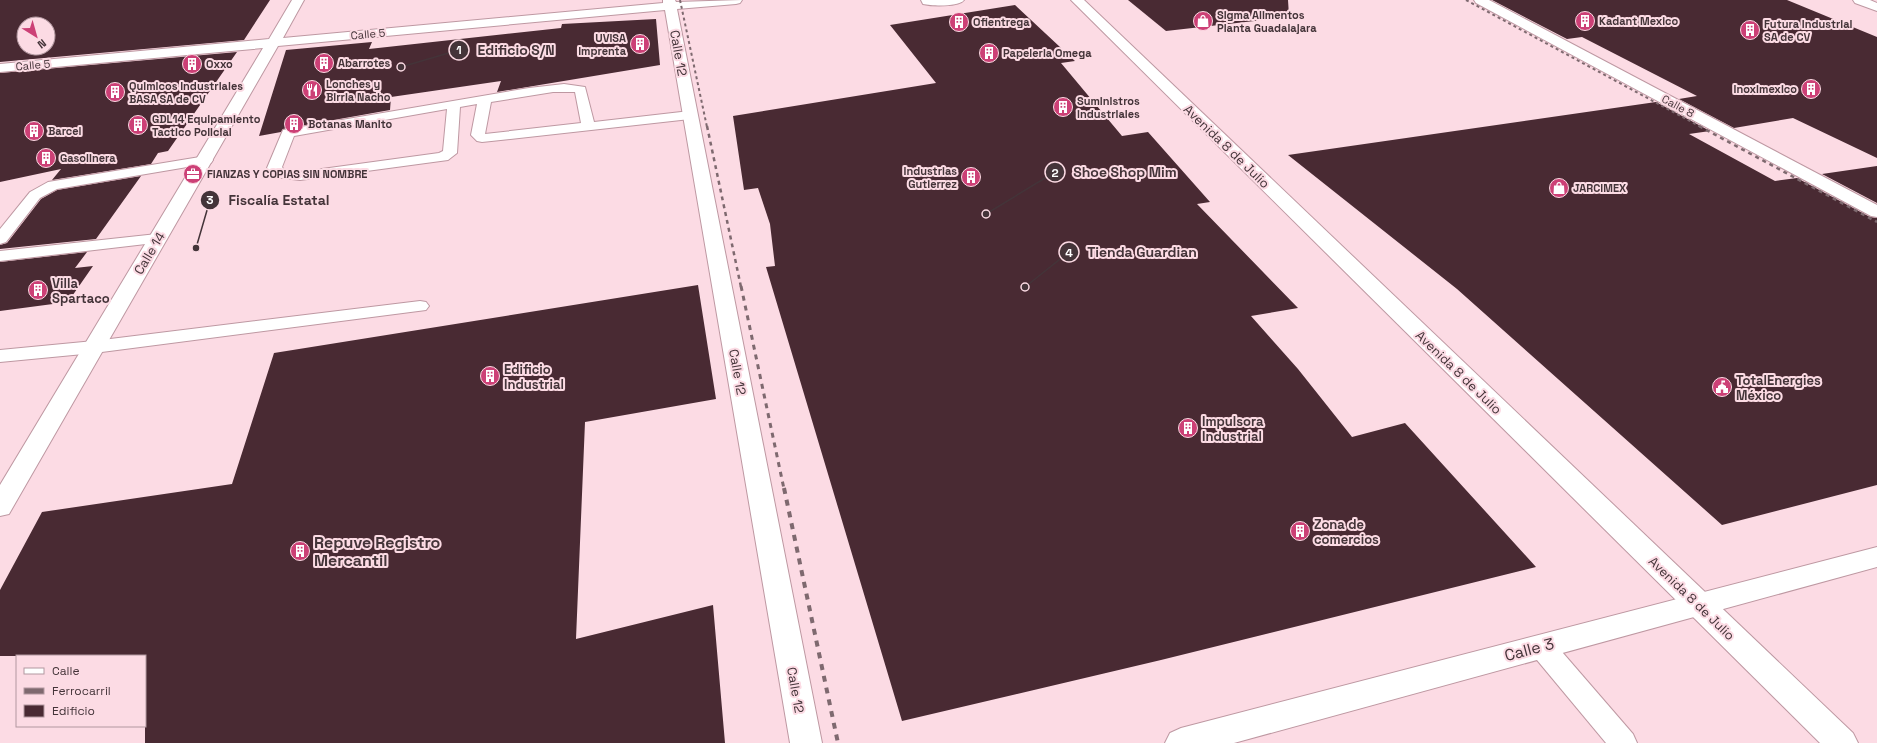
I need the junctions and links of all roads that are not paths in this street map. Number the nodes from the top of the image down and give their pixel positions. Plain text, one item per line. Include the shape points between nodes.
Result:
1 (298, 0) edge
2 (736, 0) edge
3 (926, 0) edge
4 (959, 0) edge
5 (1077, 0) edge
6 (1480, 0) edge
7 (1859, 0) edge
8 (670, 3) edge
9 (1877, 7) edge
10 (274, 42) junction
11 (0, 68) edge
12 (485, 99) junction
13 (454, 104) junction
14 (690, 115) junction
15 (588, 126) junction
16 (206, 160) junction
17 (1877, 212) edge
18 (0, 239) edge
19 (157, 239) junction
20 (0, 256) edge
21 (420, 306) dead end
22 (94, 348) junction
23 (0, 356) edge
24 (9, 478) edge
25 (0, 507) edge
26 (1877, 557) edge
27 (1698, 604) junction
28 (1541, 646) junction
29 (806, 743) edge
30 (1180, 743) edge
31 (1623, 743) edge
32 (1842, 743) edge

1 - 10 street, Calle 14
2 - 8 street, Calle 5
3 - 4 lane via 931,3
5 - 27 street, Avenida 8 de Julio
6 - 17 street, Calle 8
7 - 9 street
8 - 10 street, Calle 5
8 - 14 street, Calle 12
10 - 11 street, Calle 5
10 - 16 street, Calle 14
12 - 13 lane
12 - 15 lane via 532,91 578,88 582,91
12 - 15 lane via 478,135 480,137
13 - 13 lane via 288,133 274,168 280,174 300,176 443,157 450,153
14 - 15 lane
14 - 29 street, Calle 12
16 - 18 lane via 52,185 35,195
16 - 19 street, Calle 14
19 - 20 lane
19 - 22 street, Calle 14
21 - 22 lane
22 - 23 lane
22 - 24 street, Calle 14
24 - 25 street, Calle 14
26 - 27 street, Calle 3
27 - 28 street, Calle 3
27 - 32 street, Avenida 8 de Julio
28 - 30 street, Calle 3
28 - 31 lane

